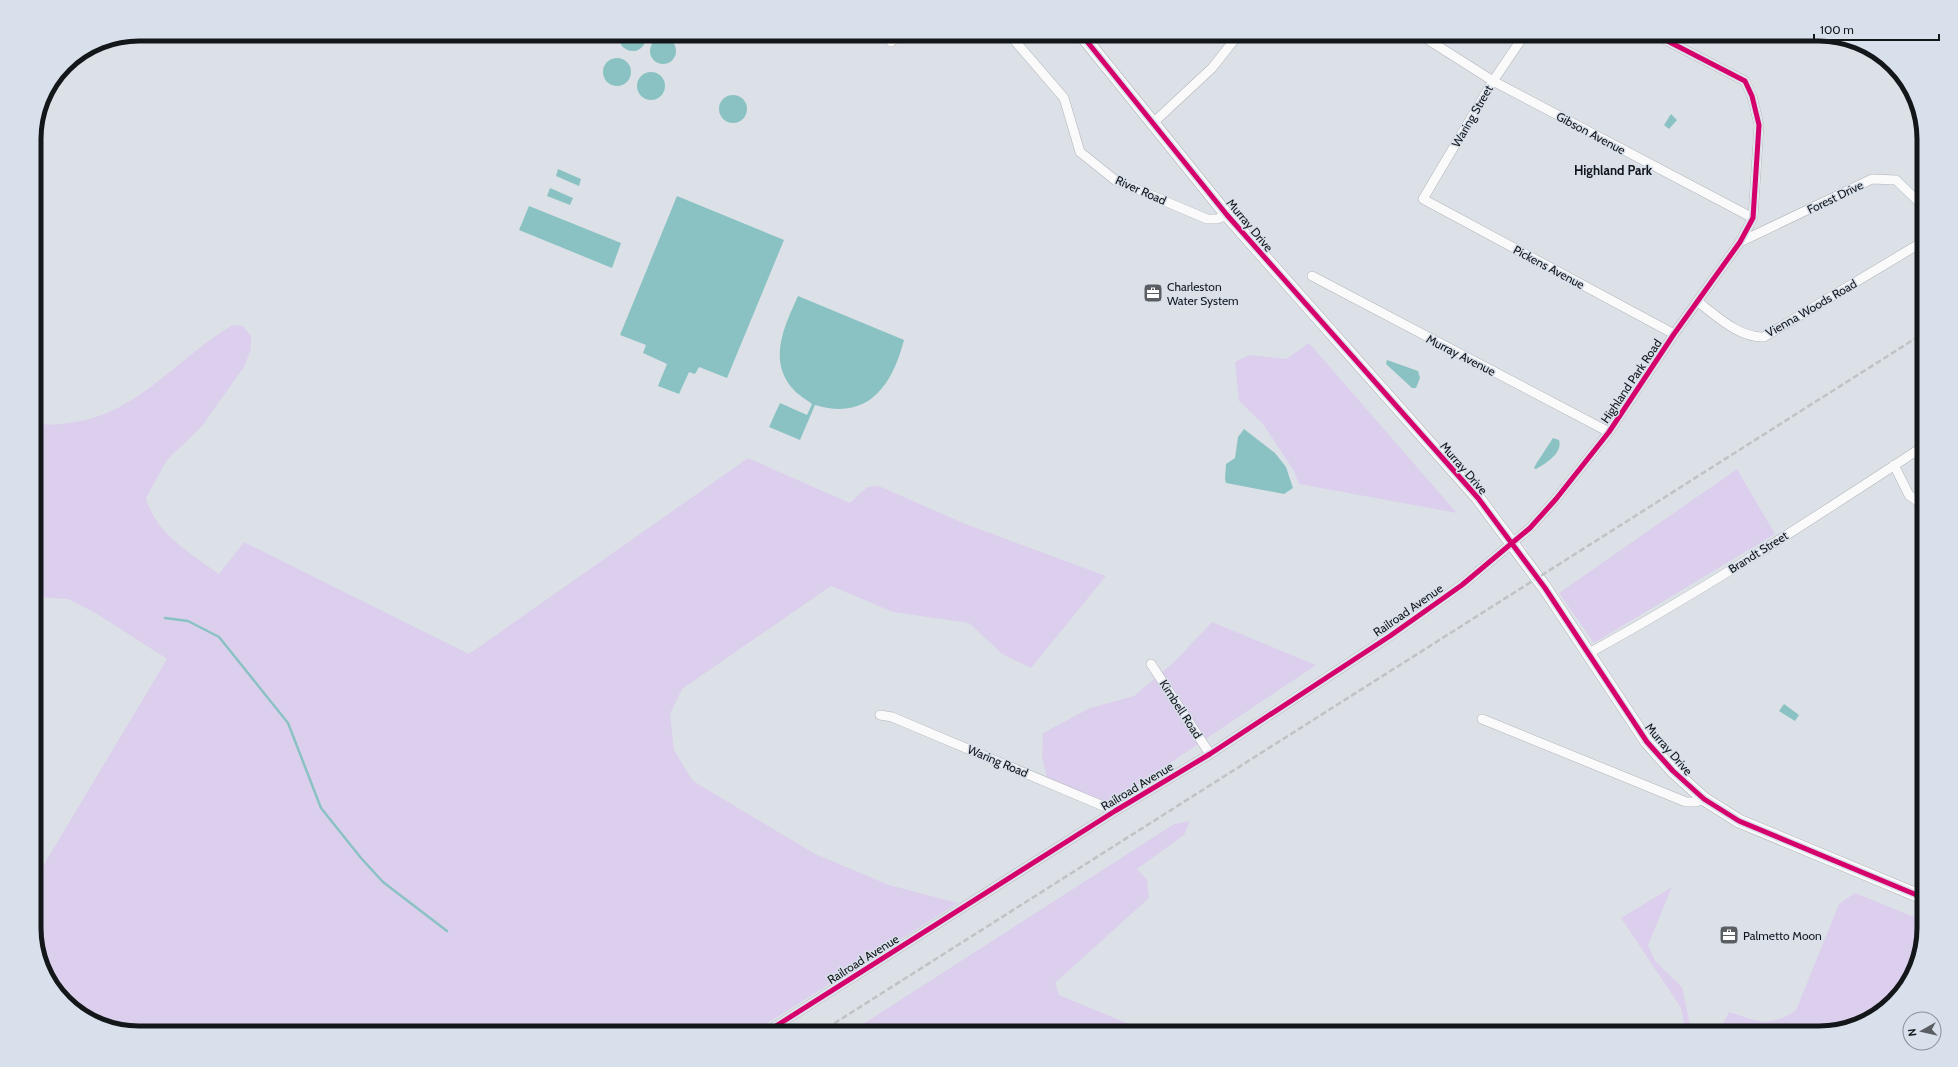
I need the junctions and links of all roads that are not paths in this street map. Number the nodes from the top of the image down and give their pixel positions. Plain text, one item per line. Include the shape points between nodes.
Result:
1 (1015, 41) edge
2 (1087, 41) edge
3 (1233, 41) edge
4 (1430, 41) edge
5 (1520, 41) edge
6 (1668, 41) edge
7 (1493, 81) junction
8 (1154, 123) junction
9 (1423, 199) joint
10 (1917, 200) edge
11 (1227, 215) junction
12 (1753, 218) junction
13 (1740, 242) junction
14 (1917, 245) edge
15 (1312, 276) dead end
16 (1698, 302) junction
17 (1674, 334) junction
18 (1609, 432) junction
19 (1917, 450) edge
20 (1894, 465) junction
21 (1917, 500) edge
22 (1512, 544) junction
23 (1589, 653) junction
24 (1151, 664) dead end
25 (880, 715) dead end
26 (1482, 719) dead end
27 (1210, 754) junction
28 (1704, 798) junction
29 (1115, 811) junction
30 (1917, 895) edge
31 (776, 1026) edge

1 - 11 street, River Road via 1064,98 1080,152 1115,180 1206,219 1217,219
2 - 8 street, Murray Drive
3 - 8 street via 1212,68
4 - 7 street, Gibson Avenue
5 - 7 street, Waring Street
6 - 12 street via 1745,81 1752,96 1759,125
7 - 9 street, Waring Street
7 - 12 street, Gibson Avenue
8 - 11 street, Murray Drive
9 - 17 street, Pickens Avenue
10 - 13 street, Forest Drive via 1896,180 1872,179
11 - 22 street, Murray Drive via 1478,498
12 - 13 street, Highland Park Road
13 - 16 street, Highland Park Road
14 - 16 street, Vienna Woods Road via 1764,337 1754,338 1727,324
15 - 18 street, Murray Avenue
16 - 17 street, Highland Park Road
17 - 18 street, Highland Park Road
18 - 22 street, Highland Park Road via 1556,499
19 - 20 street, Brandt Street
20 - 21 street via 1909,494
20 - 23 street, Brandt Street via 1661,612
22 - 23 street, Murray Drive
22 - 27 street, Railroad Avenue via 1462,585 1390,636
23 - 28 street, Murray Drive via 1647,742 1673,771
24 - 27 street, Kimbell Road
25 - 29 street, Waring Road via 892,717
26 - 28 street via 1686,802 1696,802
27 - 29 street, Railroad Avenue
28 - 30 street, Murray Drive via 1739,821
29 - 31 street, Railroad Avenue

